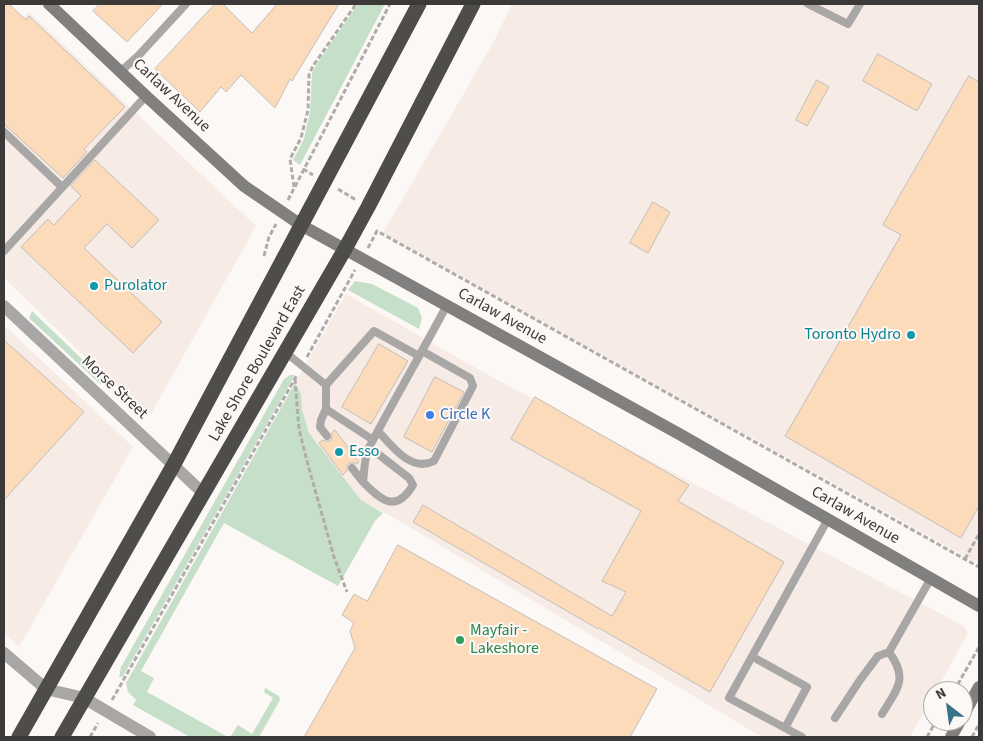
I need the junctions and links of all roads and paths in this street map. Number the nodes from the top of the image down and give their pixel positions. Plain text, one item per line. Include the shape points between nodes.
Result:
1 (49, 4) edge
2 (186, 4) edge
3 (356, 4) edge
4 (390, 4) edge
5 (419, 4) edge
6 (473, 4) edge
7 (808, 4) edge
8 (860, 4) edge
9 (120, 72) junction
10 (146, 96) junction
11 (4, 132) edge
12 (303, 169) junction
13 (325, 182) junction
14 (62, 187) junction
15 (368, 208) junction
16 (301, 225) junction
17 (377, 231) dead end
18 (269, 237) dead end
19 (345, 249) junction
20 (4, 251) edge
21 (264, 256) dead end
22 (347, 284) dead end
23 (447, 305) junction
24 (4, 306) edge
25 (285, 352) junction
26 (421, 353) junction
27 (302, 366) junction
28 (295, 378) junction
29 (326, 385) junction
30 (326, 409) junction
31 (378, 430) junction
32 (327, 436) dead end
33 (369, 446) junction
34 (173, 466) junction
35 (352, 468) dead end
36 (363, 482) junction
37 (203, 493) junction
38 (828, 520) junction
39 (979, 534) edge
40 (965, 559) junction
41 (979, 567) edge
42 (932, 578) junction
43 (347, 592) dead end
44 (979, 606) edge
45 (979, 647) edge
46 (889, 652) junction
47 (4, 653) edge
48 (752, 657) junction
49 (960, 681) edge
50 (46, 689) junction
51 (118, 691) dead end
52 (84, 698) junction
53 (882, 714) dead end
54 (835, 718) dead end
55 (979, 724) edge
56 (786, 728) junction
57 (19, 737) edge
58 (62, 737) edge
59 (150, 737) edge
60 (802, 737) edge
61 (972, 737) edge

1 - 9 main road, Carlaw Avenue
2 - 9 lane
3 - 12 path via 309,75 308,110 302,138 290,159 294,188
4 - 12 path
5 - 13 highway, Lake Shore Boulevard East
6 - 15 highway, Lake Shore Boulevard East
7 - 8 lane via 848,24
9 - 10 main road, Carlaw Avenue
10 - 14 lane
10 - 16 main road, Carlaw Avenue via 244,186
11 - 14 lane
12 - 13 path
13 - 15 path
13 - 16 highway, Lake Shore Boulevard East
14 - 20 lane
15 - 19 highway, Lake Shore Boulevard East
16 - 19 main road, Carlaw Avenue
16 - 34 highway, Lake Shore Boulevard East
17 - 40 path
18 - 21 path
19 - 23 main road, Carlaw Avenue
19 - 25 highway, Lake Shore Boulevard East
22 - 27 path
23 - 26 lane
23 - 38 main road, Carlaw Avenue
24 - 34 street, Morse Street
25 - 27 lane
25 - 37 highway, Lake Shore Boulevard East
26 - 29 lane via 374,331
26 - 31 lane
26 - 31 lane via 470,378 473,386 434,461 428,465 419,464 399,454
27 - 28 path
27 - 29 lane
28 - 43 path via 308,465
28 - 51 path
29 - 30 lane
30 - 32 lane via 320,427
30 - 33 lane
31 - 33 lane
33 - 36 lane
33 - 36 lane via 409,478 413,485 407,496 389,502
34 - 37 street, Morse Street
34 - 50 highway, Lake Shore Boulevard East
35 - 36 lane
37 - 52 highway, Lake Shore Boulevard East
38 - 42 main road, Carlaw Avenue
38 - 48 lane
39 - 40 path
40 - 41 path
42 - 44 main road, Carlaw Avenue
42 - 46 lane
45 - 49 path
46 - 53 lane via 900,670 900,683
46 - 54 lane via 878,656
47 - 50 street
48 - 56 lane via 807,688
48 - 56 lane via 729,698
50 - 52 street
50 - 57 highway, Lake Shore Boulevard East
52 - 58 highway, Lake Shore Boulevard East
52 - 59 street
55 - 61 path
56 - 60 lane

